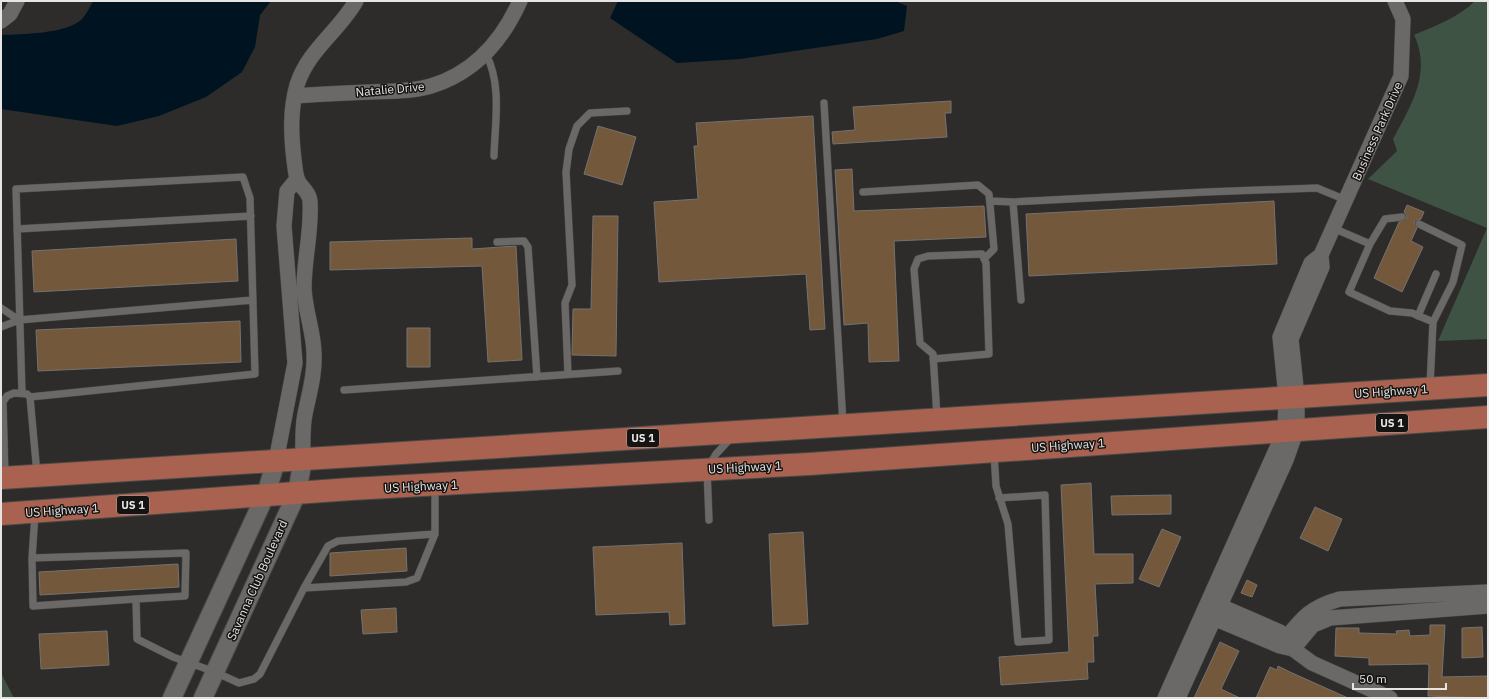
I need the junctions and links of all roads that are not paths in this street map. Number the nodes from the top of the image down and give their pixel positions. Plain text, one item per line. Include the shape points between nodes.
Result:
1 (18, 1) edge
2 (356, 1) edge
3 (520, 1) edge
4 (1395, 1) edge
5 (1, 21) edge
6 (486, 54) junction
7 (294, 96) junction
8 (824, 103) dead end
9 (627, 111) dead end
10 (494, 156) dead end
11 (297, 179) junction
12 (863, 192) dead end
13 (1346, 200) junction
14 (990, 201) junction
15 (1013, 202) junction
16 (251, 216) junction
17 (1402, 217) dead end
18 (1419, 224) dead end
19 (1333, 228) junction
20 (17, 229) junction
21 (497, 242) dead end
22 (1370, 244) junction
23 (984, 259) junction
24 (1436, 274) dead end
25 (305, 294) junction
26 (289, 295) junction
27 (253, 300) junction
28 (1022, 300) dead end
29 (1, 308) edge
30 (1418, 316) junction
31 (19, 320) junction
32 (1433, 322) junction
33 (1, 327) edge
34 (933, 358) junction
35 (618, 371) dead end
36 (568, 374) junction
37 (537, 377) junction
38 (1488, 385) edge
39 (1430, 388) junction
40 (344, 390) dead end
41 (22, 393) junction
42 (30, 397) junction
43 (1291, 397) junction
44 (2, 402) edge
45 (1488, 417) edge
46 (937, 420) junction
47 (843, 425) junction
48 (1291, 429) junction
49 (738, 432) junction
50 (994, 450) junction
51 (303, 459) junction
52 (276, 461) junction
53 (707, 469) junction
54 (37, 476) junction
55 (3, 478) edge
56 (435, 486) junction
57 (296, 492) junction
58 (266, 494) junction
59 (999, 498) junction
60 (36, 512) junction
61 (1, 514) edge
62 (709, 520) dead end
63 (436, 534) junction
64 (32, 558) junction
65 (304, 588) junction
66 (1488, 592) edge
67 (136, 600) junction
68 (1488, 606) edge
69 (1212, 609) junction
70 (1287, 644) junction
71 (189, 664) junction
72 (215, 672) junction
73 (172, 698) edge
74 (203, 698) edge
75 (1165, 698) edge
76 (1178, 698) edge
77 (1390, 698) edge

1 - 5 street via 10,14
2 - 7 street via 315,50 302,72
3 - 6 street, Natalie Drive via 500,38
4 - 13 street, Business Park Drive via 1403,19 1401,76
6 - 7 street, Natalie Drive via 466,70 431,86 404,90
6 - 10 lane via 496,87
7 - 11 street via 291,128
8 - 47 lane
9 - 36 lane via 590,113 577,126 569,149 566,172 572,285 564,303
11 - 25 street via 308,192 310,199
11 - 26 street via 287,191 284,226
12 - 14 lane via 978,185 989,194
13 - 15 lane via 1317,188
13 - 19 street, Business Park Drive
14 - 15 lane
14 - 23 lane via 994,248
15 - 28 lane
16 - 20 lane
16 - 20 lane via 250,198 243,177 16,189
16 - 27 lane
17 - 22 lane via 1385,219
18 - 32 lane via 1462,245 1453,282
19 - 22 lane
19 - 43 street, Business Park Drive via 1321,255 1322,267 1305,291 1291,339
20 - 31 lane
21 - 37 lane via 524,241 528,247
22 - 30 lane via 1349,292 1390,311
23 - 34 lane via 989,354
23 - 34 lane via 982,254 928,256 918,259 914,269 920,343 933,354
24 - 30 lane
25 - 26 street
25 - 51 street via 314,353 313,376 304,416
26 - 52 street via 295,363
27 - 31 lane
27 - 42 lane via 256,374
29 - 31 lane
30 - 32 lane
31 - 33 lane
31 - 41 lane
32 - 39 lane
34 - 46 lane
35 - 36 lane
36 - 37 lane
37 - 40 lane
38 - 39 main road, US Highway 1 / US 1
39 - 43 main road, US Highway 1 / US 1
41 - 42 lane
41 - 44 lane via 7,396
42 - 54 lane
43 - 46 main road, US Highway 1 / US 1
43 - 48 street, Business Park Drive
44 - 55 lane
45 - 48 main road, US Highway 1 / US 1
46 - 47 main road, US Highway 1 / US 1
47 - 49 main road, US Highway 1 / US 1
48 - 50 main road, US Highway 1 / US 1
48 - 69 street
49 - 51 main road, US Highway 1 / US 1
49 - 53 lane via 716,454
50 - 53 main road, US Highway 1 / US 1
50 - 59 lane
51 - 52 main road, US Highway 1 / US 1
51 - 57 street, Savanna Club Boulevard
52 - 54 main road, US Highway 1 / US 1
52 - 58 street
53 - 56 main road, US Highway 1 / US 1
53 - 62 lane
54 - 55 main road, US Highway 1 / US 1
56 - 57 main road, US Highway 1 / US 1
56 - 63 lane
57 - 58 main road, US Highway 1 / US 1
57 - 72 street, Savanna Club Boulevard
58 - 60 main road, US Highway 1 / US 1
58 - 71 street
59 - 59 lane via 1008,524 1018,642 1049,640 1045,495
60 - 61 main road, US Highway 1 / US 1
60 - 64 lane
63 - 65 lane via 338,541 328,546
63 - 65 lane via 416,578 406,582
64 - 67 lane via 33,606
64 - 67 lane via 186,553 185,596
65 - 72 lane via 260,674 239,684
66 - 70 street via 1340,599 1319,606 1306,614
67 - 71 lane via 137,639
68 - 70 street via 1330,618 1313,624
69 - 70 street
69 - 75 street
69 - 76 street
70 - 77 street via 1312,663
71 - 72 lane
71 - 73 street
72 - 74 street, Savanna Club Boulevard

